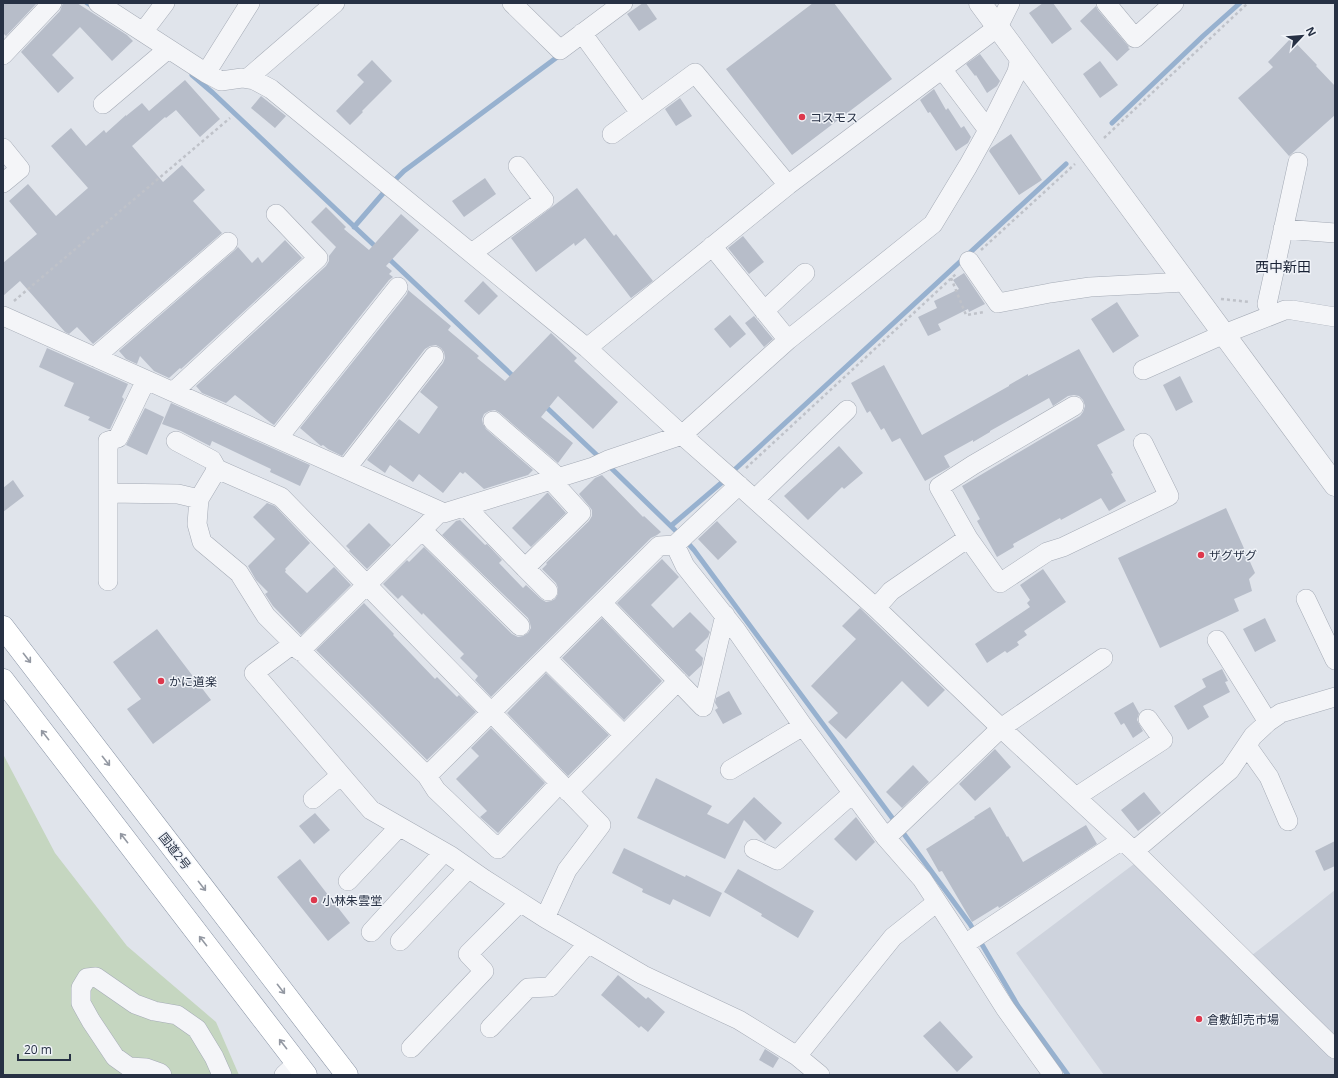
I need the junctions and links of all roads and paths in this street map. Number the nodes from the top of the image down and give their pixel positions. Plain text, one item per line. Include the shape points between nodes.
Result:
1 (52, 3) edge
2 (98, 3) edge
3 (165, 3) edge
4 (250, 3) edge
5 (335, 3) edge
6 (512, 3) edge
7 (623, 3) edge
8 (980, 3) edge
9 (1010, 3) edge
10 (1106, 3) edge
11 (1174, 3) edge
12 (1248, 3) edge
13 (998, 27) junction
14 (143, 32) junction
15 (582, 33) junction
16 (168, 49) junction
17 (3, 55) edge
18 (1020, 57) junction
19 (206, 73) junction
20 (948, 77) dead end
21 (248, 78) junction
22 (103, 104) dead end
23 (640, 113) junction
24 (230, 118) dead end
25 (988, 130) junction
26 (612, 134) dead end
27 (3, 148) edge
28 (1090, 151) junction
29 (1298, 162) dead end
30 (518, 166) dead end
31 (3, 183) edge
32 (788, 185) junction
33 (276, 214) dead end
34 (1284, 229) junction
35 (1335, 233) edge
36 (228, 242) dead end
37 (712, 246) junction
38 (472, 253) junction
39 (969, 261) junction
40 (805, 273) dead end
41 (398, 287) dead end
42 (1191, 289) junction
43 (1267, 304) joint
44 (6, 311) edge
45 (764, 311) junction
46 (1335, 317) edge
47 (1224, 334) junction
48 (788, 340) junction
49 (587, 348) junction
50 (434, 356) dead end
51 (96, 358) junction
52 (1143, 370) dead end
53 (146, 380) junction
54 (173, 392) junction
55 (1074, 406) dead end
56 (847, 410) dead end
57 (493, 421) dead end
58 (682, 435) junction
59 (278, 438) junction
60 (176, 441) dead end
61 (1143, 443) dead end
62 (217, 469) junction
63 (346, 469) junction
64 (555, 479) junction
65 (732, 479) junction
66 (1335, 485) edge
67 (108, 494) junction
68 (199, 499) junction
69 (755, 499) junction
70 (466, 507) junction
71 (440, 512) junction
72 (422, 530) junction
73 (968, 538) junction
74 (674, 545) junction
75 (525, 568) junction
76 (108, 581) dead end
77 (366, 585) junction
78 (548, 591) dead end
79 (1306, 599) dead end
80 (602, 603) junction
81 (876, 608) junction
82 (725, 615) junction
83 (520, 626) dead end
84 (3, 627) edge
85 (1217, 640) dead end
86 (297, 647) junction
87 (546, 658) junction
88 (1103, 658) dead end
89 (1335, 660) edge
90 (3, 680) edge
91 (678, 681) junction
92 (1335, 697) edge
93 (491, 713) junction
94 (1148, 718) dead end
95 (1268, 722) junction
96 (803, 726) junction
97 (1001, 728) junction
98 (624, 736) junction
99 (1247, 746) junction
100 (730, 770) dead end
101 (341, 775) junction
102 (427, 776) junction
103 (564, 787) junction
104 (853, 793) junction
105 (1076, 797) junction
106 (313, 800) dead end
107 (1288, 821) dead end
108 (399, 827) junction
109 (886, 838) junction
110 (1128, 845) junction
111 (754, 848) dead end
112 (444, 852) junction
113 (468, 869) junction
114 (348, 881) dead end
115 (520, 902) junction
116 (937, 902) junction
117 (545, 918) junction
118 (371, 932) dead end
119 (400, 941) dead end
120 (588, 943) junction
121 (965, 944) junction
122 (490, 1028) dead end
123 (411, 1048) dead end
124 (1335, 1049) edge
125 (796, 1056) junction
126 (296, 1071) edge
127 (162, 1075) edge
128 (222, 1075) edge
129 (347, 1075) edge
130 (820, 1075) edge
131 (1053, 1075) edge

1 - 17 street
2 - 14 street
3 - 14 street
4 - 19 street
5 - 21 street
6 - 15 street via 560,50
7 - 15 street
8 - 13 street
9 - 13 street
10 - 11 street via 1135,38
12 - 28 path
13 - 18 street
13 - 32 street
14 - 16 street
15 - 23 street
16 - 19 street
16 - 22 street
18 - 25 street via 1017,72
18 - 28 street
19 - 21 street via 221,81
20 - 25 street
21 - 38 street via 271,88
23 - 26 street
23 - 32 street via 696,73
24 - 44 path
25 - 48 street via 933,224
27 - 31 street via 20,169
28 - 39 path
28 - 42 street
29 - 34 street
30 - 38 street via 544,200
32 - 37 street
33 - 54 street via 318,258
34 - 35 street
34 - 43 street
36 - 51 street
37 - 45 street
37 - 49 street
38 - 49 street
39 - 42 street via 998,303 1090,287
39 - 65 path
40 - 45 street
41 - 59 street
42 - 43 path
42 - 47 street
44 - 51 street
45 - 48 street
46 - 47 street via 1284,310
47 - 52 street
47 - 66 street
48 - 58 street
49 - 58 street
50 - 63 street
51 - 53 street
53 - 54 street
53 - 67 street via 118,438 108,441
54 - 59 street
55 - 73 street via 939,487
56 - 69 street
57 - 64 street
58 - 64 street
58 - 65 street
59 - 63 street
60 - 62 street via 212,460
61 - 73 street via 1169,496 1063,547 1047,552 1000,583
62 - 68 street
62 - 77 street via 281,497
63 - 71 street
64 - 70 street
64 - 75 street via 581,513
65 - 69 street
65 - 74 street
67 - 68 street via 178,494
67 - 76 street
68 - 86 street via 197,524 202,542 239,573 266,616
69 - 81 street
70 - 71 street
70 - 75 street
71 - 72 street
72 - 77 street
72 - 83 street
73 - 81 street via 891,591
74 - 80 street via 660,546
74 - 82 street via 685,566
75 - 78 street
77 - 86 street
77 - 93 street
79 - 89 street
80 - 87 street
80 - 91 street
81 - 97 street
82 - 91 street via 703,708
82 - 96 street
84 -> 129 highway, 国道2号
85 - 95 street
86 - 101 street via 254,673
86 - 102 street
87 - 93 street
87 - 98 street
88 - 97 street
126 -> 90 highway
91 - 98 street
92 - 95 street via 1282,713
93 - 102 street
93 - 103 street
94 - 105 street via 1164,740
95 - 99 street via 1253,736
96 - 100 street
96 - 104 street
97 - 105 street
97 - 109 street
98 - 103 street
99 - 107 street via 1269,777
99 - 110 street via 1230,770
101 - 106 street
101 - 108 street via 371,810
102 - 103 street via 436,790 498,849
103 - 117 street via 601,825 567,870
104 - 109 street
104 - 111 street via 777,860
105 - 110 street
108 - 112 street
108 - 114 street
109 - 116 street via 922,879
110 - 121 street
110 - 124 street
112 - 113 street
112 - 118 street
113 - 115 street
113 - 119 street
115 - 117 street
115 - 123 street via 468,954 484,971
116 - 121 street
116 - 125 street via 893,937
117 - 120 street
120 - 122 street via 550,986 528,988
120 - 125 street via 643,975 739,1020
121 - 131 street
125 - 130 street
127 - 128 street via 146,1068 129,1067 115,1057 81,1003 81,988 87,978 96,977 135,1004 177,1016 197,1029

